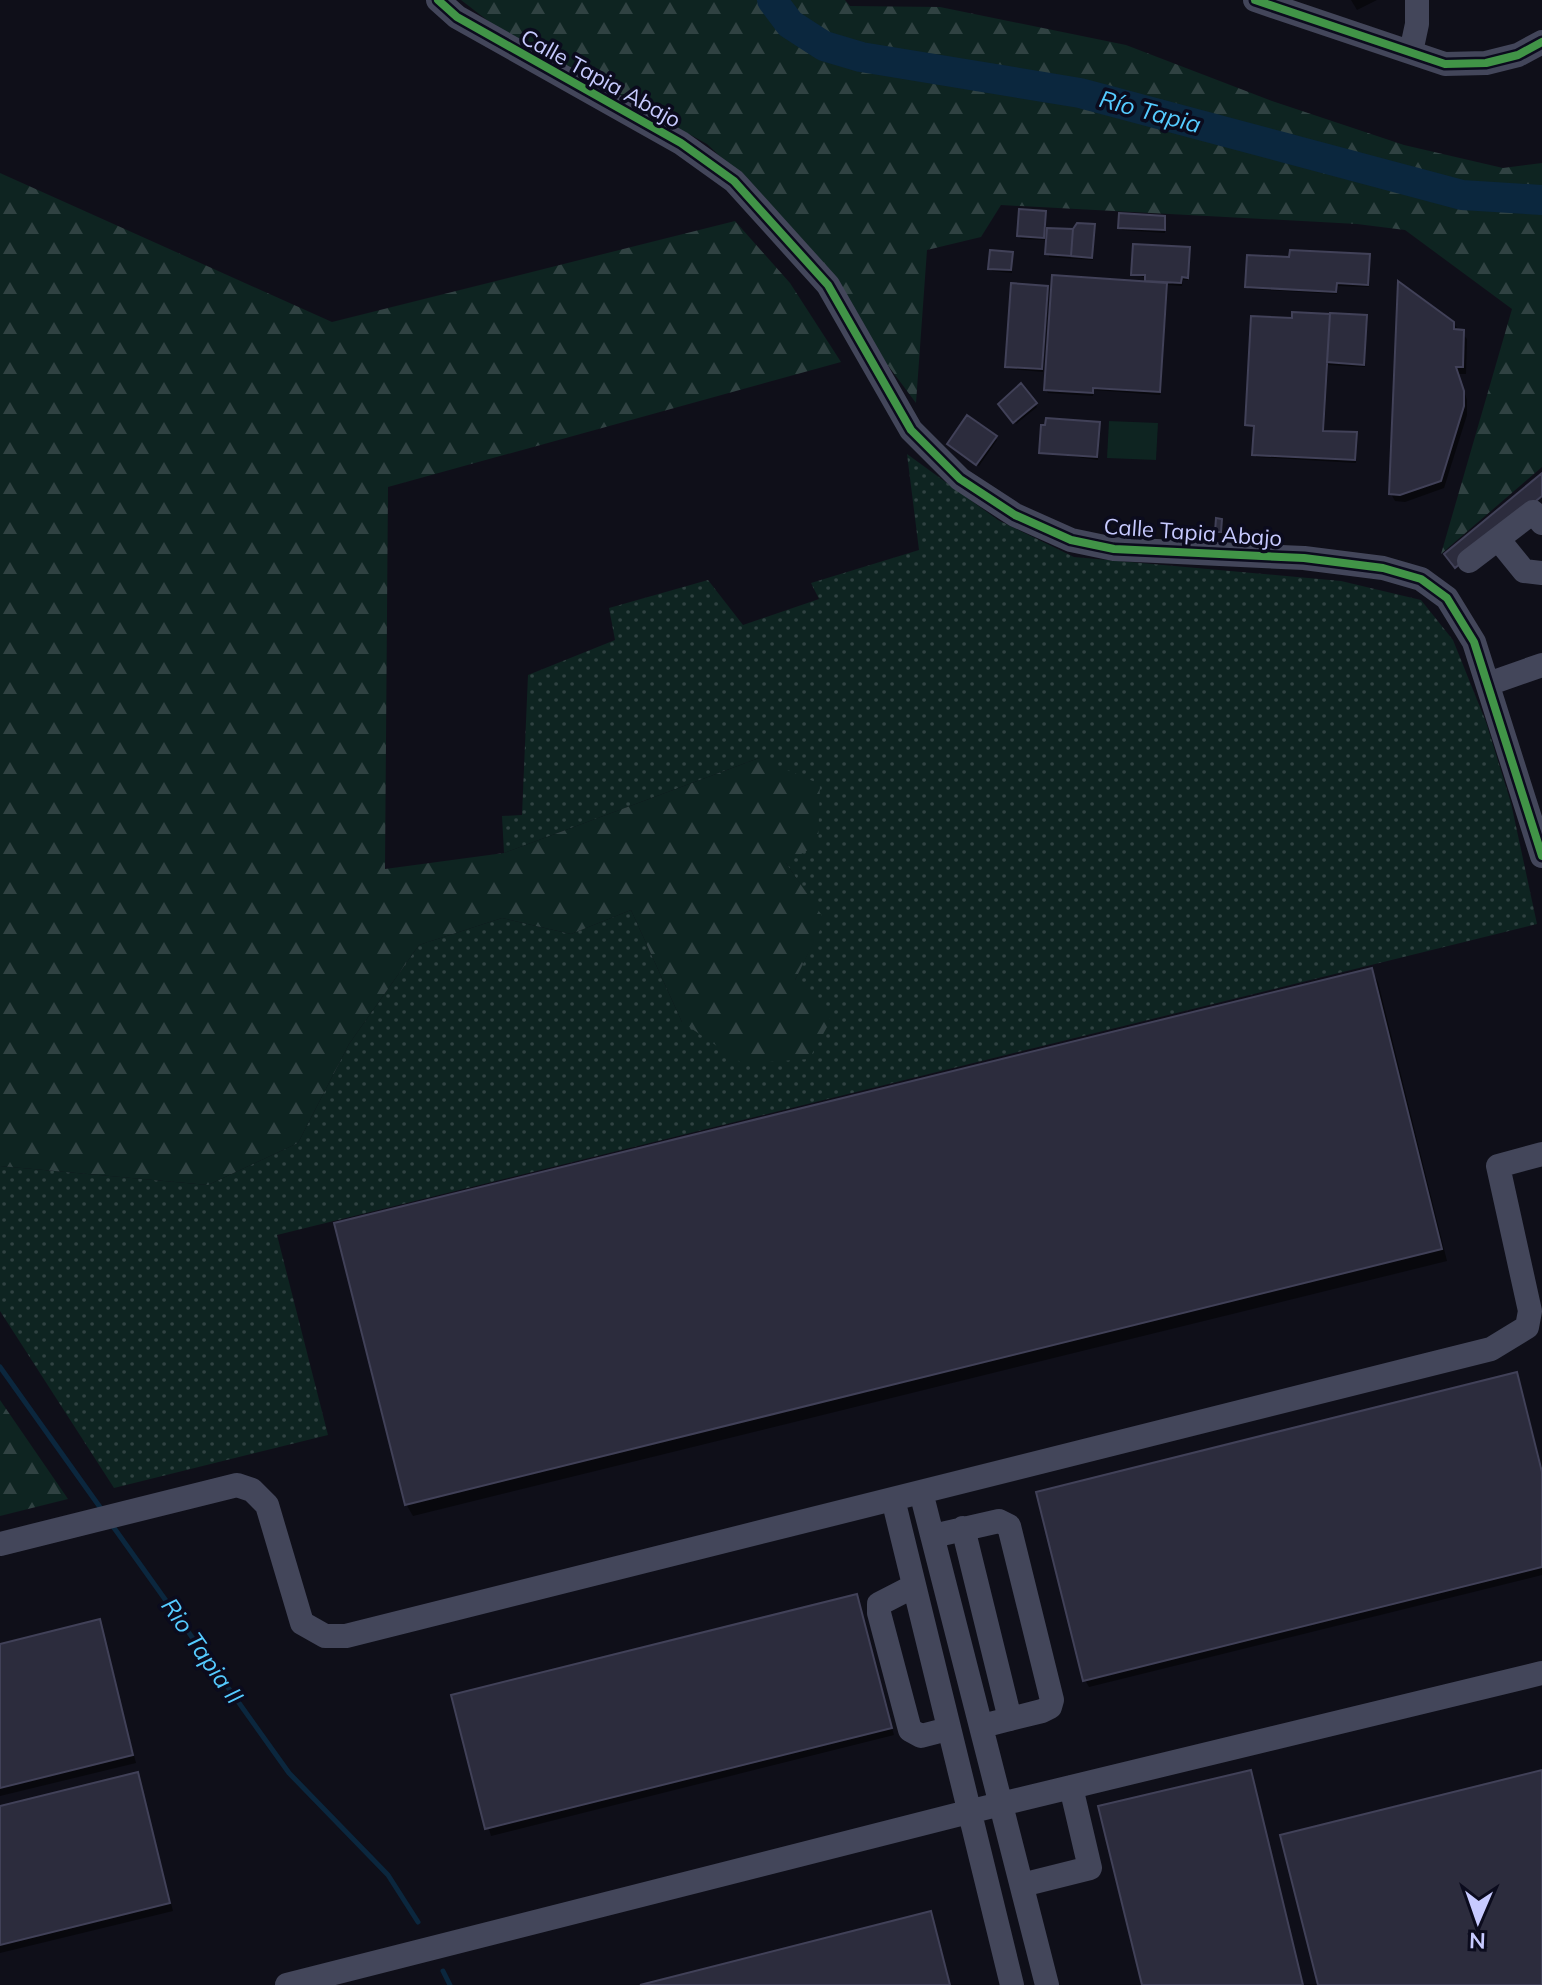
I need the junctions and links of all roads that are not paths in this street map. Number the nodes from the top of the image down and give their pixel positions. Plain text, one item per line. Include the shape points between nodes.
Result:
1 (438, 0) edge
2 (1255, 0) edge
3 (1417, 0) edge
4 (1542, 42) edge
5 (1411, 52) junction
6 (1542, 523) edge
7 (1498, 539) junction
8 (1469, 561) dead end
9 (1542, 573) edge
10 (1542, 665) edge
11 (1488, 684) junction
12 (1542, 856) edge
13 (1542, 1154) edge
14 (921, 1492) junction
15 (893, 1499) junction
16 (963, 1528) junction
17 (933, 1536) junction
18 (0, 1544) edge
19 (914, 1586) junction
20 (1542, 1673) edge
21 (1010, 1719) junction
22 (982, 1726) junction
23 (948, 1729) junction
24 (1071, 1787) junction
25 (1002, 1804) junction
26 (968, 1812) junction
27 (1022, 1885) junction
28 (287, 1985) edge
29 (1012, 1985) edge
30 (1047, 1985) edge

1 - 11 street, Calle Tapia Abajo via 466,22 681,143 734,181 828,285 911,430 960,479 993,501 1071,540 1114,549 1304,558 1383,568 1421,579 1463,618
2 - 5 street
3 - 5 street
4 - 5 street via 1486,63 1445,64
6 - 7 street via 1533,512
7 - 8 street
7 - 9 street via 1524,571
10 - 11 street
11 - 12 street, Calle Tapia Abajo
13 - 14 street via 1498,1166 1530,1311 1527,1327 1491,1349
14 - 15 street
14 - 17 street
15 - 18 street via 335,1636 302,1623 267,1505 252,1490 237,1485
15 - 19 street
16 - 17 street
16 - 21 street
16 - 21 street via 999,1521 1009,1526 1052,1700 1042,1711
17 - 22 street
19 - 23 street
19 - 23 street via 885,1598 879,1613 910,1730 921,1736
20 - 24 street
21 - 22 street
22 - 25 street
23 - 26 street
24 - 25 street
24 - 27 street via 1090,1868
25 - 26 street
25 - 27 street
26 - 28 street
26 - 29 street
27 - 30 street

